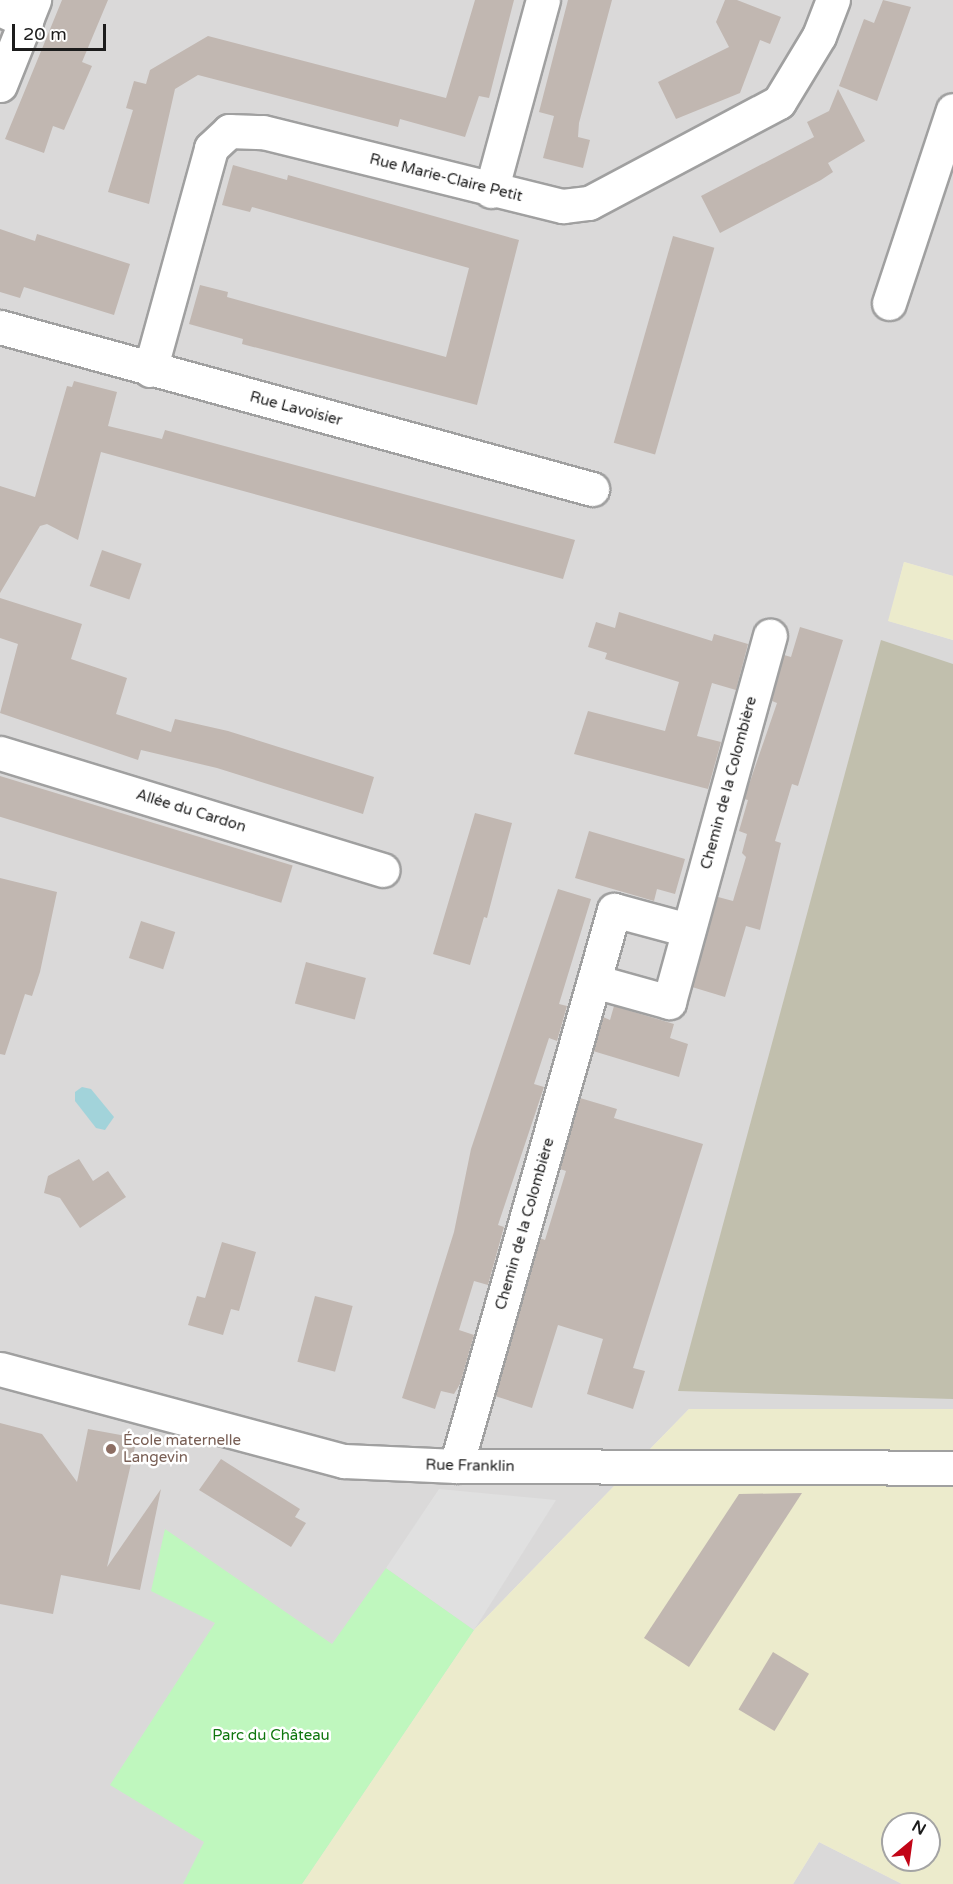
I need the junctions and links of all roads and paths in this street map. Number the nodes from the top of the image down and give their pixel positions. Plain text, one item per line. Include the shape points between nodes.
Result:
1 (543, 0) edge
2 (833, 0) edge
3 (20, 10) edge
4 (0, 85) edge
5 (953, 110) edge
6 (491, 191) junction
7 (889, 303) dead end
8 (0, 327) edge
9 (150, 370) junction
10 (592, 489) dead end
11 (770, 636) dead end
12 (0, 753) edge
13 (383, 870) dead end
14 (688, 930) junction
15 (594, 981) junction
16 (0, 1369) edge
17 (456, 1467) junction
18 (953, 1468) edge

1 - 6 street
2 - 6 street, Rue Marie-Claire Petit via 819,36 779,102 589,203 563,206
3 - 4 street
5 - 7 street
6 - 9 street, Rue Marie-Claire Petit via 263,132 229,131 211,148
8 - 9 street, Rue Lavoisier
9 - 10 street, Rue Lavoisier
11 - 14 street, Chemin de la Colombière
12 - 13 street, Allée du Cardon
14 - 15 street, Chemin de la Colombière via 614,910
14 - 15 street, Chemin de la Colombière via 669,1002
15 - 17 street, Chemin de la Colombière
16 - 17 street, Rue Franklin via 344,1461
17 - 18 street, Rue Franklin

